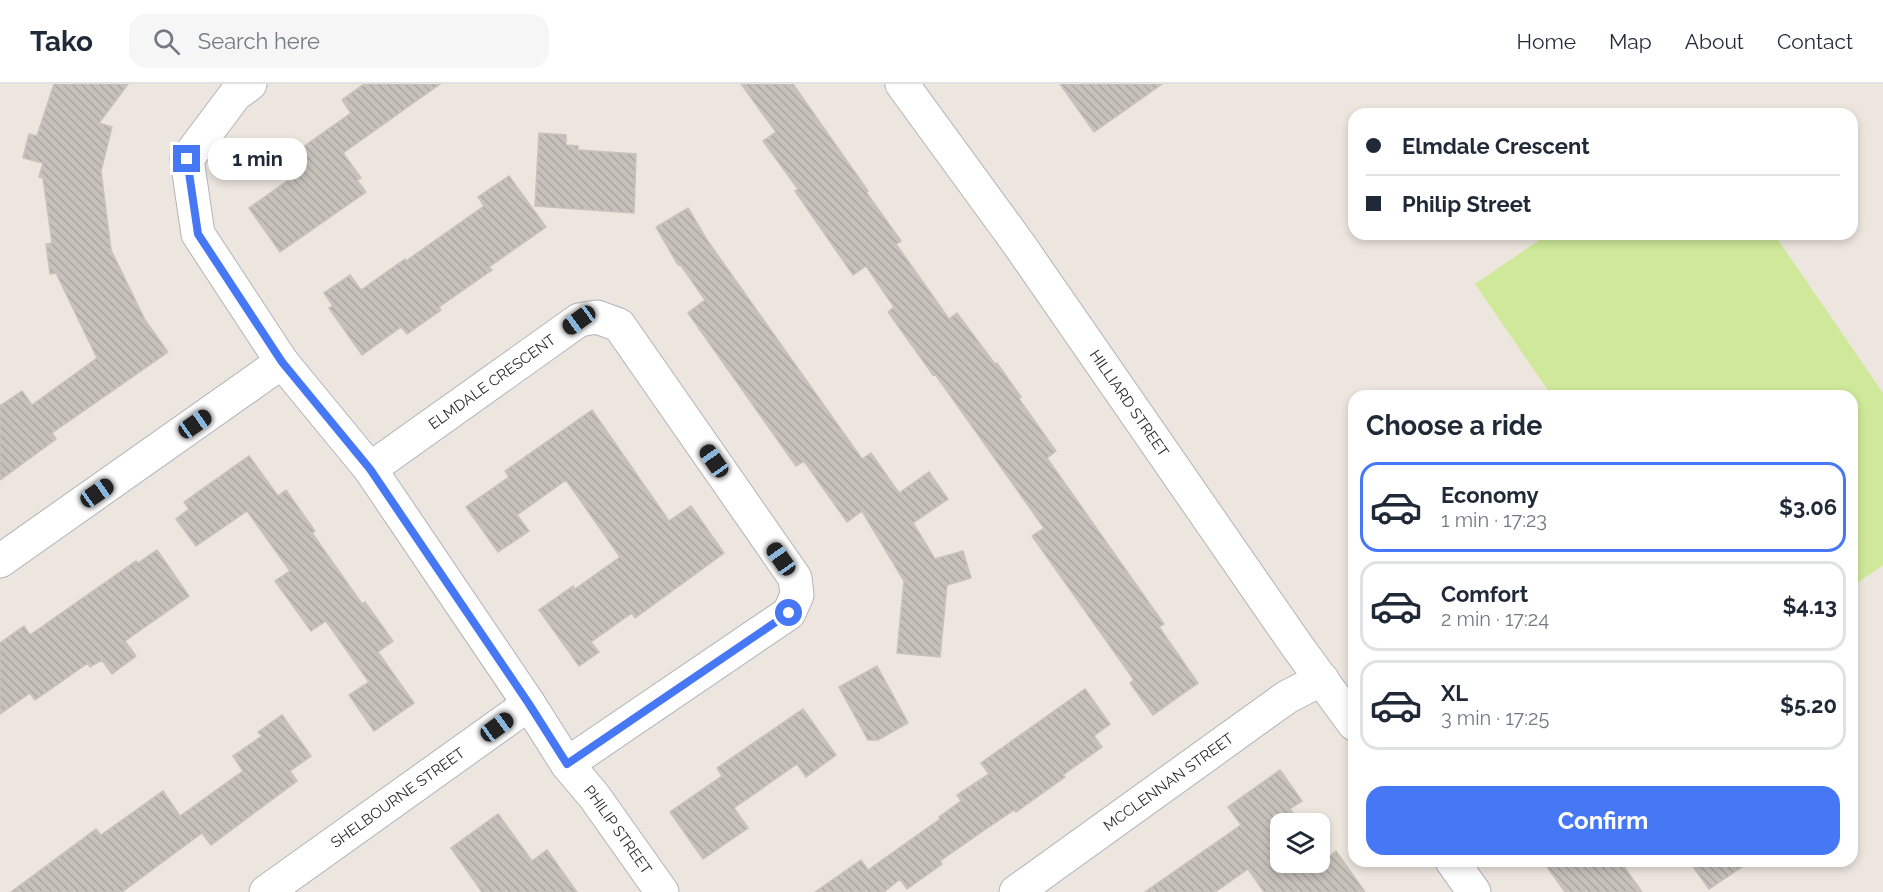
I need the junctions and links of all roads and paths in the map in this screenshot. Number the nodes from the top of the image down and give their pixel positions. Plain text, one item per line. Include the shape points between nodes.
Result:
1 (250, 84) edge
2 (902, 84) edge
3 (282, 362) junction
4 (370, 469) junction
5 (0, 561) edge
6 (1322, 679) junction
7 (529, 704) junction
8 (1348, 716) edge
9 (567, 764) junction
10 (1456, 867) edge
11 (266, 892) edge
12 (662, 892) edge
13 (1016, 892) edge
14 (1474, 892) edge

1 - 3 street, PHILIP STREET via 235,95 187,159 198,234
2 - 6 street, HILLIARD STREET via 1025,253
3 - 4 street, PHILIP STREET
3 - 5 street
4 - 7 street, PHILIP STREET
4 - 9 street, ELMDALE CRESCENT via 579,320 597,317 619,325 795,578 797,595 789,613
6 - 8 street, HILLIARD STREET
6 - 13 street, MCCLENNAN STREET via 1287,697
7 - 9 street, PHILIP STREET
7 - 11 street, SHELBOURNE STREET
9 - 12 street, PHILIP STREET
10 - 14 street

